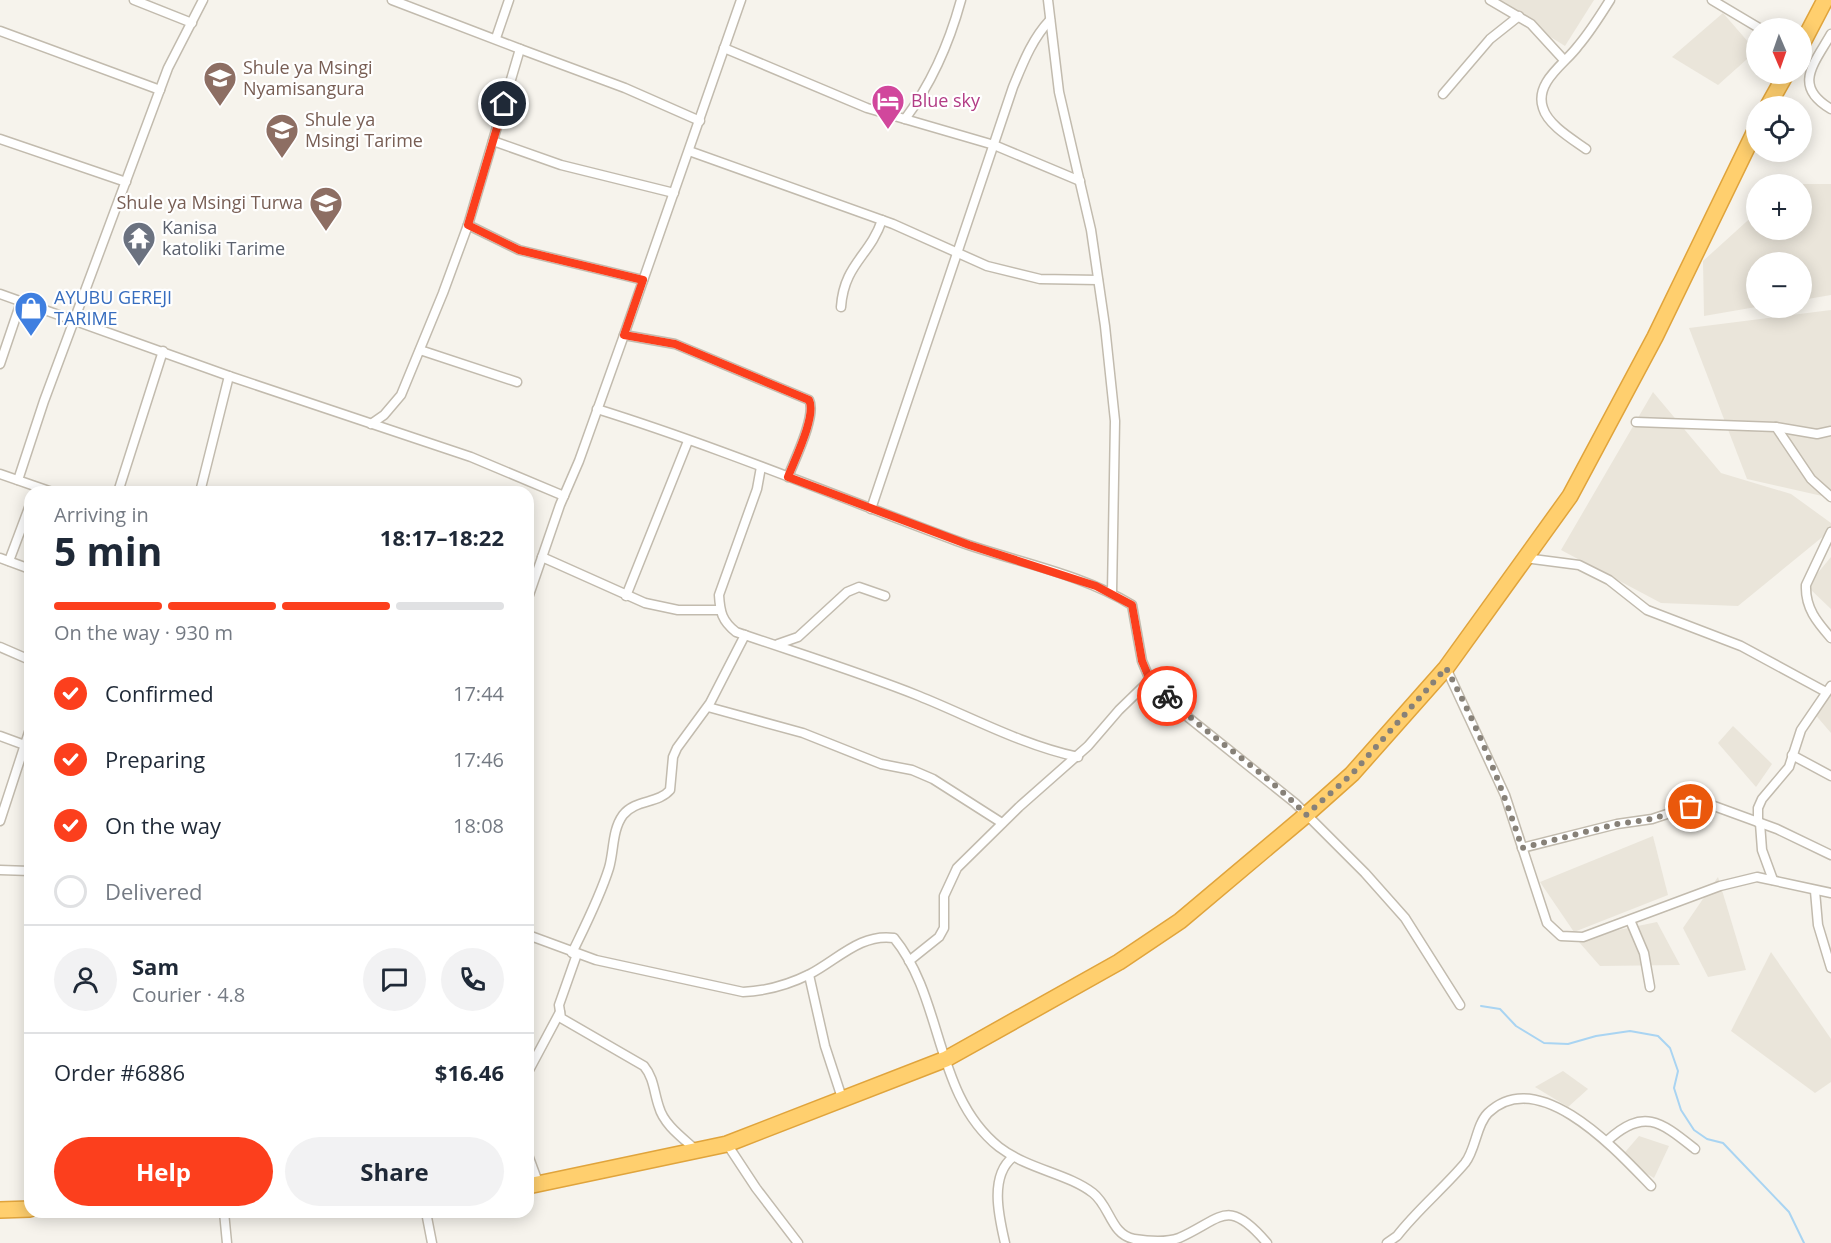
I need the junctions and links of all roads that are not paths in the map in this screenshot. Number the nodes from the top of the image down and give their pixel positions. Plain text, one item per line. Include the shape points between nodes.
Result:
1 (134, 0) edge
2 (203, 0) edge
3 (392, 0) edge
4 (509, 0) edge
5 (741, 0) edge
6 (961, 0) edge
7 (1048, 0) edge
8 (1490, 0) edge
9 (1610, 0) edge
10 (1712, 0) edge
11 (1825, 0) edge
12 (416, 4) edge
13 (1519, 16) junction
14 (1050, 20) junction
15 (1746, 20) edge
16 (192, 23) junction
17 (1812, 25) edge
18 (0, 32) edge
19 (1831, 34) edge
20 (495, 38) junction
21 (723, 48) junction
22 (520, 49) junction
23 (1564, 60) junction
24 (160, 90) junction
25 (1443, 94) dead end
26 (1831, 109) edge
27 (905, 119) junction
28 (700, 121) junction
29 (0, 139) edge
30 (493, 141) junction
31 (994, 146) junction
32 (1586, 149) dead end
33 (689, 150) junction
34 (1746, 150) edge
35 (1080, 181) junction
36 (126, 182) junction
37 (674, 193) junction
38 (882, 220) junction
39 (468, 225) junction
40 (959, 251) junction
41 (643, 280) junction
42 (1098, 280) junction
43 (0, 294) edge
44 (21, 302) junction
45 (841, 307) dead end
46 (75, 320) junction
47 (624, 335) junction
48 (420, 350) junction
49 (163, 351) junction
50 (0, 364) edge
51 (229, 376) junction
52 (517, 382) dead end
53 (597, 409) junction
54 (1636, 422) dead end
55 (370, 424) junction
56 (1776, 428) junction
57 (1831, 431) edge
58 (688, 441) junction
59 (761, 467) junction
60 (0, 474) edge
61 (788, 477) junction
62 (18, 480) junction
63 (30, 486) edge
64 (120, 486) edge
65 (202, 486) edge
66 (564, 496) junction
67 (1831, 497) edge
68 (871, 509) junction
69 (24, 517) edge
70 (1831, 531) edge
71 (542, 557) junction
72 (1525, 558) junction
73 (4, 559) edge
74 (24, 567) edge
75 (534, 580) edge
76 (1112, 592) junction
77 (626, 596) junction
78 (885, 596) dead end
79 (720, 610) junction
80 (745, 635) junction
81 (1831, 638) edge
82 (778, 644) junction
83 (0, 647) edge
84 (24, 657) edge
85 (1446, 668) junction
86 (1150, 680) junction
87 (1828, 689) edge
88 (708, 707) junction
89 (0, 736) edge
90 (24, 745) edge
91 (24, 754) edge
92 (1792, 755) junction
93 (1078, 757) junction
94 (1831, 776) edge
95 (1306, 815) junction
96 (0, 821) edge
97 (1759, 822) junction
98 (1002, 823) junction
99 (1522, 848) junction
100 (1831, 855) edge
101 (0, 870) edge
102 (24, 871) edge
103 (1773, 880) junction
104 (1815, 891) junction
105 (1831, 893) edge
106 (1630, 920) junction
107 (534, 937) edge
108 (574, 954) junction
109 (909, 962) junction
110 (1831, 968) edge
111 (809, 975) junction
112 (1650, 987) dead end
113 (1460, 1005) dead end
114 (560, 1012) junction
115 (534, 1057) edge
116 (946, 1059) junction
117 (843, 1101) junction
118 (1606, 1141) junction
119 (727, 1144) junction
120 (1695, 1149) dead end
121 (697, 1151) junction
122 (1013, 1157) junction
123 (534, 1186) edge
124 (1651, 1186) dead end
125 (24, 1209) edge
126 (0, 1210) edge
127 (225, 1218) edge
128 (427, 1218) edge
129 (1174, 1241) edge
130 (227, 1243) edge
131 (432, 1243) edge
132 (798, 1243) edge
133 (1005, 1243) edge
134 (1268, 1243) edge
135 (1387, 1243) edge

1 - 16 street
2 - 16 street
3 - 12 street
4 - 20 street
5 - 21 street
6 - 27 street via 946,49 924,93
7 - 14 street
8 - 13 street
9 - 23 street via 1578,47
10 - 15 street
11 - 17 highway
12 - 20 street
13 - 23 street
13 - 25 street via 1490,39
14 - 31 street via 1026,55
14 - 35 street via 1059,92
16 - 24 street
18 - 24 street
19 - 26 street via 1809,74 1808,84 1814,98
20 - 22 street
21 - 27 street via 867,108
21 - 28 street
22 - 28 street
22 - 30 street
23 - 32 street via 1545,87 1542,105 1553,122
24 - 36 street
27 - 31 street
28 - 33 street
29 - 36 street
30 - 37 street via 561,165
30 - 39 street
31 - 35 street
31 - 40 street
33 - 37 street
33 - 38 street
34 - 72 highway via 1656,337 1570,496
35 - 42 street
36 - 46 street
37 - 41 street
38 - 40 street
38 - 45 street via 876,238 849,272
39 - 41 street via 519,250
39 - 48 street
40 - 42 street via 987,266 1021,275 1061,281
40 - 68 street
41 - 47 street
42 - 76 street via 1115,421
43 - 44 street
44 - 46 street
44 - 50 street
46 - 49 street
46 - 62 street
47 - 53 street
47 - 61 street via 675,344 809,400 811,417
48 - 52 street
48 - 55 street via 401,395
49 - 51 street
49 - 64 street
51 - 55 street
51 - 65 street
53 - 58 street
53 - 66 street
54 - 56 street
55 - 66 street via 511,472
56 - 57 street via 1817,434
56 - 67 street via 1811,479
58 - 59 street
58 - 77 street
59 - 61 street
59 - 79 street via 753,500 723,579
60 - 62 street
61 - 68 street
62 - 63 street
66 - 71 street
68 - 76 street
69 - 73 street
70 - 81 street via 1805,594 1813,616
71 - 75 street
71 - 77 street
72 - 85 highway
72 - 87 street via 1579,565 1609,580 1647,609 1741,646
73 - 74 street
76 - 86 street via 1132,605 1142,661
77 - 79 street via 678,610
78 - 82 street via 859,587 847,592 798,637
79 - 80 street via 724,622
80 - 82 street
80 - 88 street
82 - 93 street via 907,691 1032,745
83 - 84 street
85 - 95 highway via 1352,774
85 - 99 street via 1505,795
86 - 93 street
86 - 95 street via 1189,718
87 - 92 street via 1801,730
88 - 98 street via 803,733 881,764 912,770
88 - 108 street via 673,757 670,790 660,798 636,804 621,818 608,869
89 - 90 street
91 - 96 street
92 - 94 street
92 - 97 street via 1786,773 1762,799
93 - 98 street
95 - 113 street via 1394,904
95 - 116 highway via 1180,921 1119,962
97 - 99 street via 1703,802 1652,819
97 - 100 street
97 - 103 street via 1762,850
98 - 109 street via 957,868 944,896 944,927 939,937
99 - 106 street via 1547,923 1555,932 1570,938 1583,937
101 - 102 street
103 - 104 street
103 - 106 street via 1741,880
104 - 105 street
104 - 110 street via 1818,925
106 - 112 street via 1644,953
107 - 108 street
108 - 111 street via 743,992 762,992
108 - 114 street
109 - 111 street via 894,938 883,936 856,945
109 - 116 street
111 - 117 street via 825,1046
114 - 115 street
114 - 121 street via 566,1021 645,1066 665,1120
116 - 117 highway
116 - 122 street via 965,1107 997,1145
117 - 119 highway
118 - 120 street via 1629,1123 1647,1120 1666,1127
118 - 124 street
118 - 135 street via 1550,1103 1523,1100 1493,1109 1485,1116 1465,1163
119 - 121 highway
119 - 132 street
121 - 123 highway
122 - 129 street via 1093,1193 1125,1237
122 - 133 street via 1004,1164 999,1178
125 - 126 highway
127 - 130 street
128 - 131 street
129 - 134 street via 1217,1216 1228,1214 1239,1218

